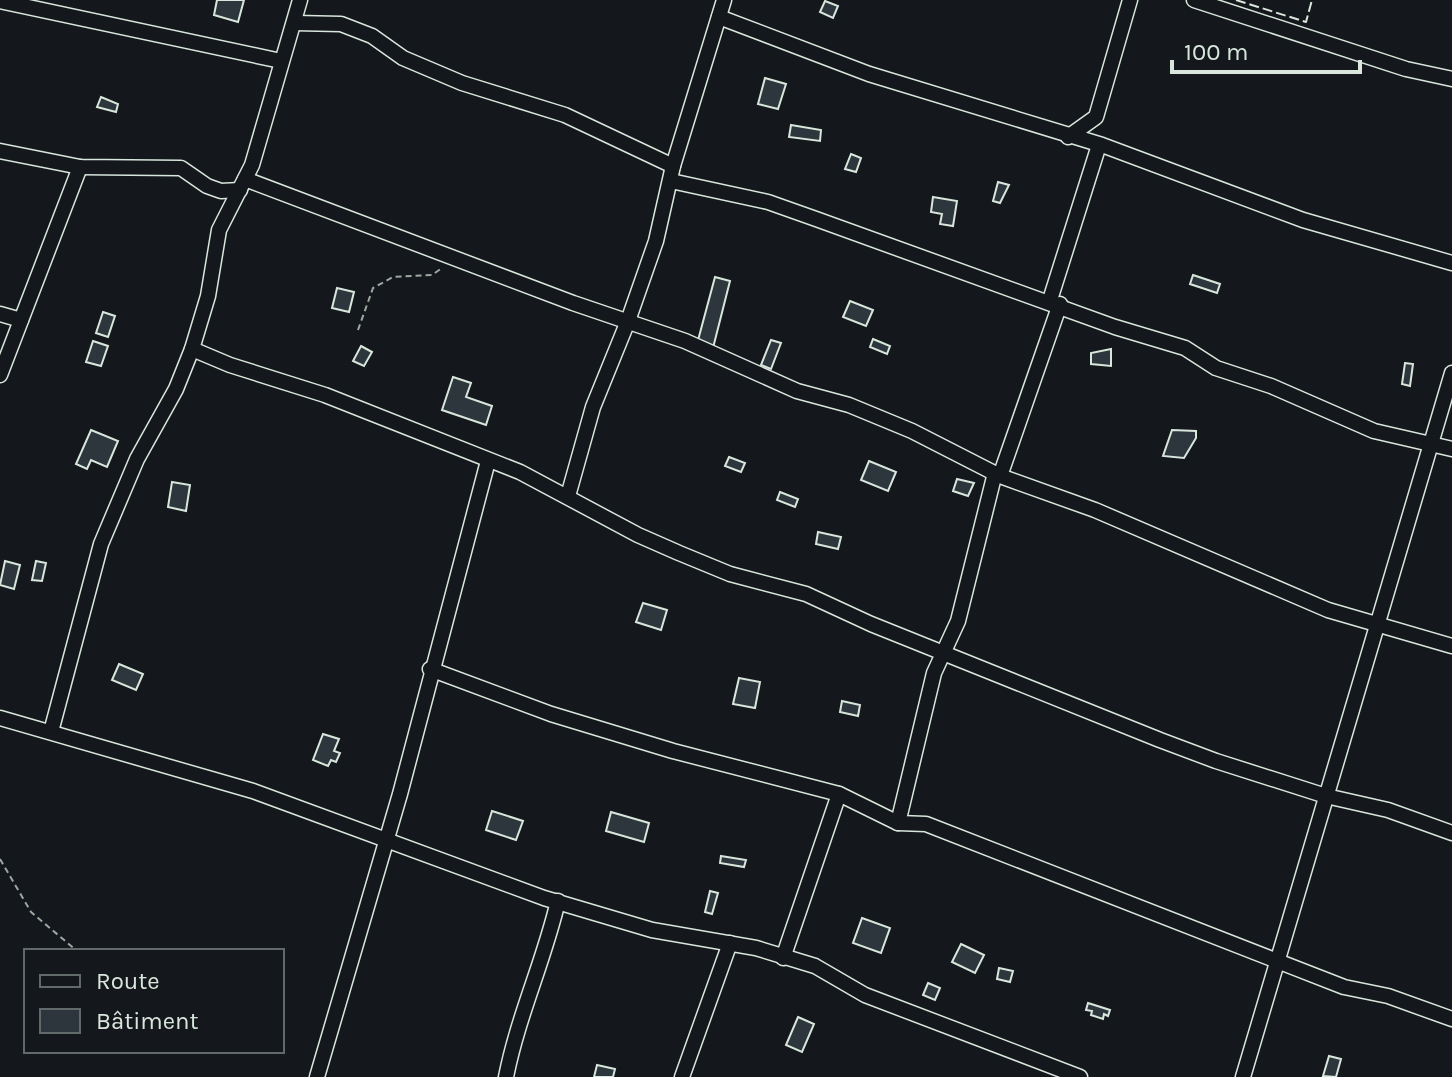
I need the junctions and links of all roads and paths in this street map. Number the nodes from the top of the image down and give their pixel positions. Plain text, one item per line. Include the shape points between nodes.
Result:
1 (300, 0) edge
2 (724, 0) edge
3 (1130, 0) edge
4 (1194, 0) edge
5 (0, 1) edge
6 (719, 17) junction
7 (295, 23) junction
8 (281, 61) junction
9 (1452, 79) edge
10 (1096, 117) junction
11 (1068, 137) junction
12 (1100, 145) junction
13 (0, 151) edge
14 (80, 167) junction
15 (672, 173) junction
16 (242, 184) junction
17 (449, 256) junction
18 (1452, 263) edge
19 (1055, 302) junction
20 (0, 314) edge
21 (21, 320) junction
22 (628, 321) junction
23 (358, 330) dead end
24 (192, 349) junction
25 (1452, 373) edge
26 (0, 375) edge
27 (1430, 445) junction
28 (1452, 449) edge
29 (488, 461) junction
30 (997, 475) junction
31 (568, 496) junction
32 (1377, 625) junction
33 (1452, 646) edge
34 (943, 653) junction
35 (430, 669) junction
36 (0, 718) edge
37 (52, 728) dead end
38 (839, 794) junction
39 (1326, 796) junction
40 (898, 823) junction
41 (1452, 833) edge
42 (385, 842) junction
43 (0, 859) edge
44 (558, 901) junction
45 (730, 943) junction
46 (75, 949) edge
47 (783, 958) junction
48 (1278, 962) junction
49 (1452, 1019) edge
50 (1071, 1075) edge
51 (317, 1077) edge
52 (506, 1077) edge
53 (682, 1077) edge
54 (1243, 1077) edge

1 - 7 street
2 - 6 street
3 - 10 street
4 - 9 street
5 - 8 street
6 - 11 street via 869,74
6 - 15 street
7 - 8 street
7 - 15 street via 341,24 362,32 447,77 565,115
8 - 16 street
10 - 11 street
10 - 12 street
11 - 12 street
12 - 18 street via 1303,220
12 - 19 street
13 - 14 street
14 - 16 street via 181,168 221,191
14 - 21 street
15 - 19 street
15 - 22 street via 656,241
16 - 17 street
16 - 24 street via 219,230
17 - 22 street
17 - 23 path via 439,272 393,277 373,288
19 - 27 street via 1185,348 1216,368 1287,392 1374,431
19 - 30 street
20 - 21 street
21 - 26 street
22 - 30 street via 723,356 797,391 912,431
22 - 31 street via 593,407
24 - 29 street via 325,395
24 - 37 street via 101,544
25 - 27 street
27 - 28 street
27 - 32 street
29 - 31 street
29 - 35 street
30 - 32 street via 1192,550 1262,584
30 - 34 street via 958,621
31 - 34 street via 679,553 730,574 806,594
32 - 33 street
32 - 39 street
34 - 39 street via 1216,761
34 - 40 street
35 - 38 street via 658,747
35 - 42 street
36 - 42 street via 241,787
38 - 40 street
38 - 47 street
39 - 41 street via 1373,805
39 - 48 street
40 - 48 street via 926,824
42 - 44 street
42 - 51 street
43 - 46 path via 31,912
44 - 45 street via 652,930
44 - 52 street
45 - 47 street
45 - 53 street
47 - 50 street via 829,971 865,995
48 - 49 street
48 - 54 street

